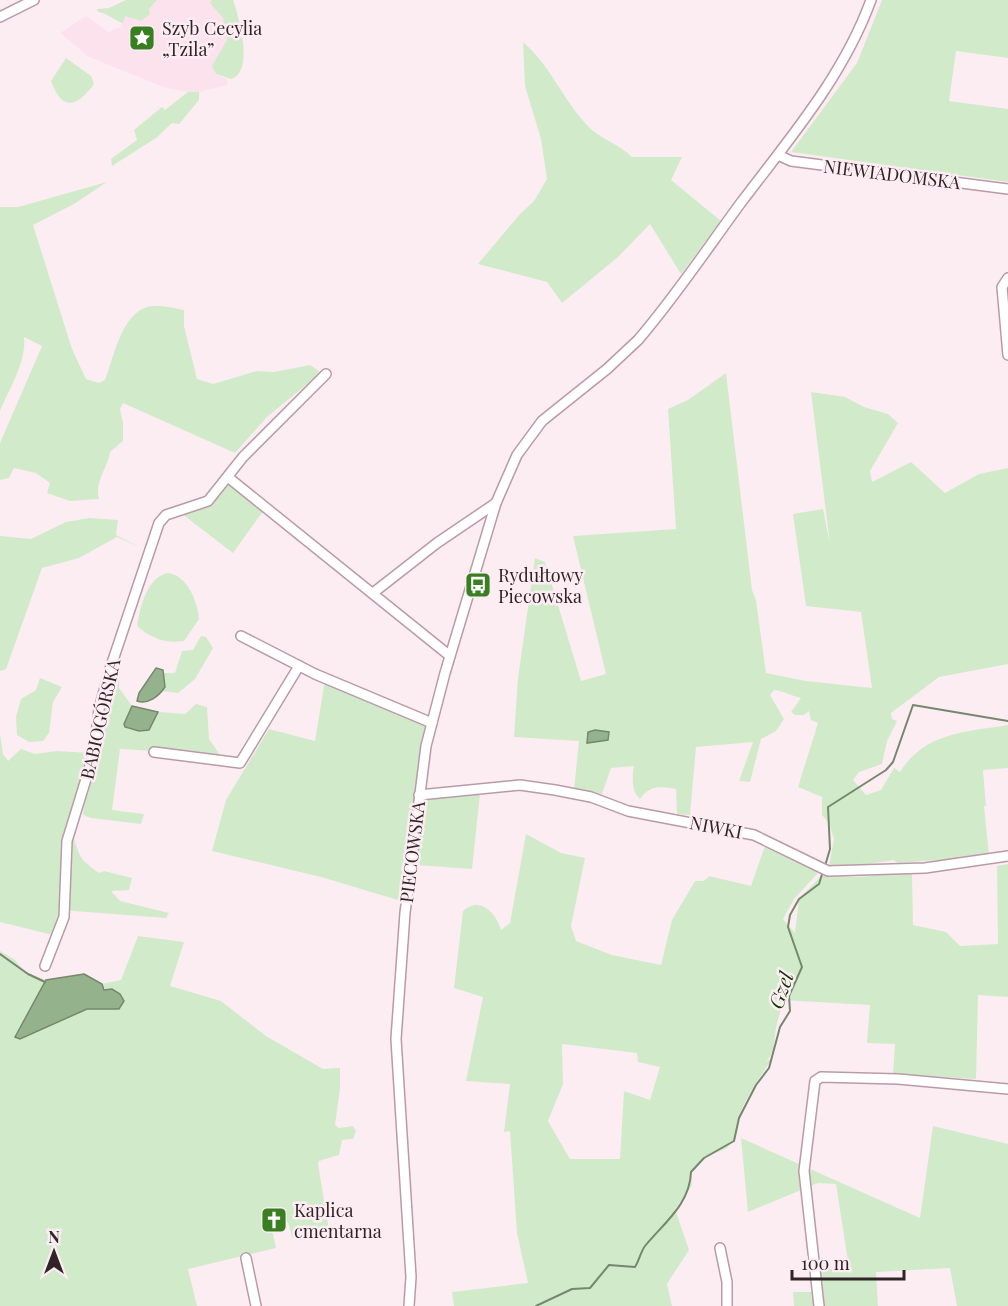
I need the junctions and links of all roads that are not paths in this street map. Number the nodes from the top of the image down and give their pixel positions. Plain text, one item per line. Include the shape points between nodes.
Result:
1 (34, 0) edge
2 (871, 0) edge
3 (0, 17) edge
4 (778, 155) junction
5 (1008, 188) edge
6 (1008, 278) edge
7 (1008, 355) edge
8 (326, 374) dead end
9 (229, 478) junction
10 (496, 503) junction
11 (373, 593) junction
12 (241, 636) dead end
13 (450, 656) junction
14 (299, 666) junction
15 (432, 723) junction
16 (154, 752) dead end
17 (419, 795) junction
18 (1008, 856) edge
19 (45, 966) dead end
20 (1008, 1089) edge
21 (720, 1248) dead end
22 (246, 1258) dead end
23 (256, 1306) edge
24 (409, 1306) edge
25 (727, 1306) edge
26 (819, 1306) edge

1 - 3 street
2 - 4 street, PIECOWSKA via 833,80
4 - 5 street, NIEWIADOMSKA via 791,161
4 - 10 street, PIECOWSKA via 633,346 542,421 517,455
6 - 7 street via 1002,287
8 - 9 street, BABIOGÓRSKA via 243,457
9 - 11 street
9 - 19 street, BABIOGÓRSKA via 208,501 166,515 153,538 99,708 94,753 67,841 64,917
10 - 11 street
10 - 13 street, PIECOWSKA
11 - 13 street
12 - 14 street
13 - 15 street, PIECOWSKA
14 - 15 street
14 - 16 street via 240,763
15 - 17 street, PIECOWSKA
17 - 18 street, NIWKI via 520,785 555,790 628,811 754,835 828,871 925,868
17 - 24 street, PIECOWSKA via 396,1039 411,1277
20 - 26 street via 898,1079 821,1077 815,1081 804,1170
21 - 25 street via 728,1282
22 - 23 street

